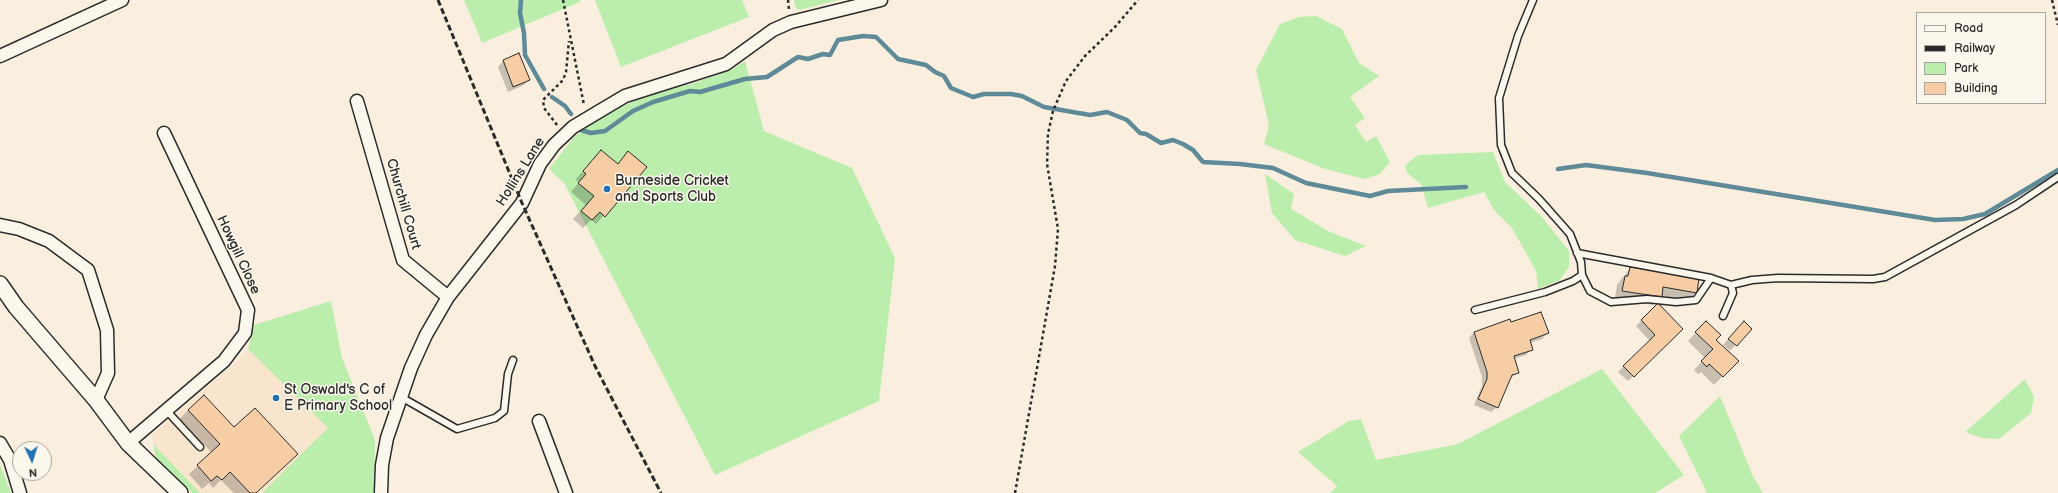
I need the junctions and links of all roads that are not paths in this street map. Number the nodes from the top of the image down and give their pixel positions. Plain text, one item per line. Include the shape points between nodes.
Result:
1 (122, 0) edge
2 (881, 0) edge
3 (1533, 0) edge
4 (863, 2) edge
5 (0, 56) edge
6 (358, 101) dead end
7 (164, 133) dead end
8 (2058, 177) edge
9 (0, 225) edge
10 (1577, 253) junction
11 (1582, 275) junction
12 (1711, 278) junction
13 (0, 284) edge
14 (1731, 285) junction
15 (448, 297) junction
16 (1475, 310) dead end
17 (1722, 316) dead end
18 (513, 360) dead end
19 (401, 397) junction
20 (96, 400) junction
21 (166, 410) junction
22 (539, 421) dead end
23 (0, 443) edge
24 (128, 443) junction
25 (200, 447) dead end
26 (20, 493) edge
27 (180, 493) edge
28 (381, 493) edge
29 (566, 493) edge

1 - 5 street
2 - 4 street, Hollins Lane
3 - 10 lane via 1518,36 1499,98 1501,145 1512,173 1570,234
4 - 15 street, Hollins Lane via 791,22 773,30 726,64 625,96 587,118 554,144 540,164 522,203
6 - 15 street, Churchill Court via 403,260
7 - 21 street, Howgill Close via 248,310 245,333 224,362
8 - 14 lane via 2016,205 1885,277 1778,278
9 - 20 street via 19,229 49,241 88,270 107,330 108,373
10 - 11 lane
10 - 12 lane
11 - 12 lane via 1590,291 1610,302 1647,299 1676,302 1696,300
11 - 16 lane via 1545,292
12 - 14 lane
13 - 20 street via 16,307
14 - 17 lane via 1733,293
15 - 19 street, Hollins Lane via 410,368
18 - 19 lane via 508,374 504,410 495,418 457,428
19 - 28 street, Hollins Lane via 387,438 382,465
20 - 24 street
21 - 24 street, Howgill Close
21 - 25 lane
22 - 29 street
23 - 26 street via 10,460
24 - 27 street

